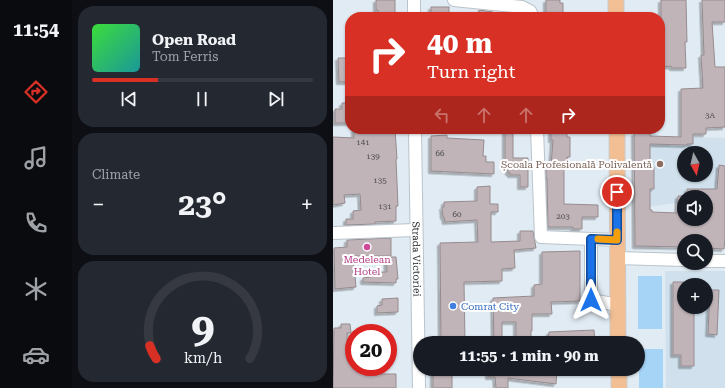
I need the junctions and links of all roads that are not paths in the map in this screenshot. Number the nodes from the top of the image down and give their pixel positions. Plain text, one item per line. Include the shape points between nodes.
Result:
1 (414, 0) edge
2 (454, 0) edge
3 (616, 0) edge
4 (414, 12) edge
5 (530, 12) edge
6 (616, 12) edge
7 (415, 134) edge
8 (537, 134) edge
9 (617, 134) edge
10 (415, 230) junction
11 (333, 233) edge
12 (591, 239) junction
13 (617, 240) junction
14 (617, 258) junction
15 (677, 260) edge
16 (713, 261) edge
17 (725, 261) edge
18 (618, 305) junction
19 (618, 336) edge
20 (619, 376) edge
21 (419, 388) edge
22 (619, 388) edge

1 - 4 street
2 - 5 street via 522,7
3 - 6 main road
7 - 10 street, Strada Victoriei
8 - 12 street via 541,237
9 - 13 main road
10 - 11 street
10 - 21 street, Strada Victoriei
12 - 13 street
12 - 18 street via 591,300
13 - 14 main road
14 - 15 street
14 - 18 main road
16 - 17 street
18 - 19 main road
20 - 22 main road

